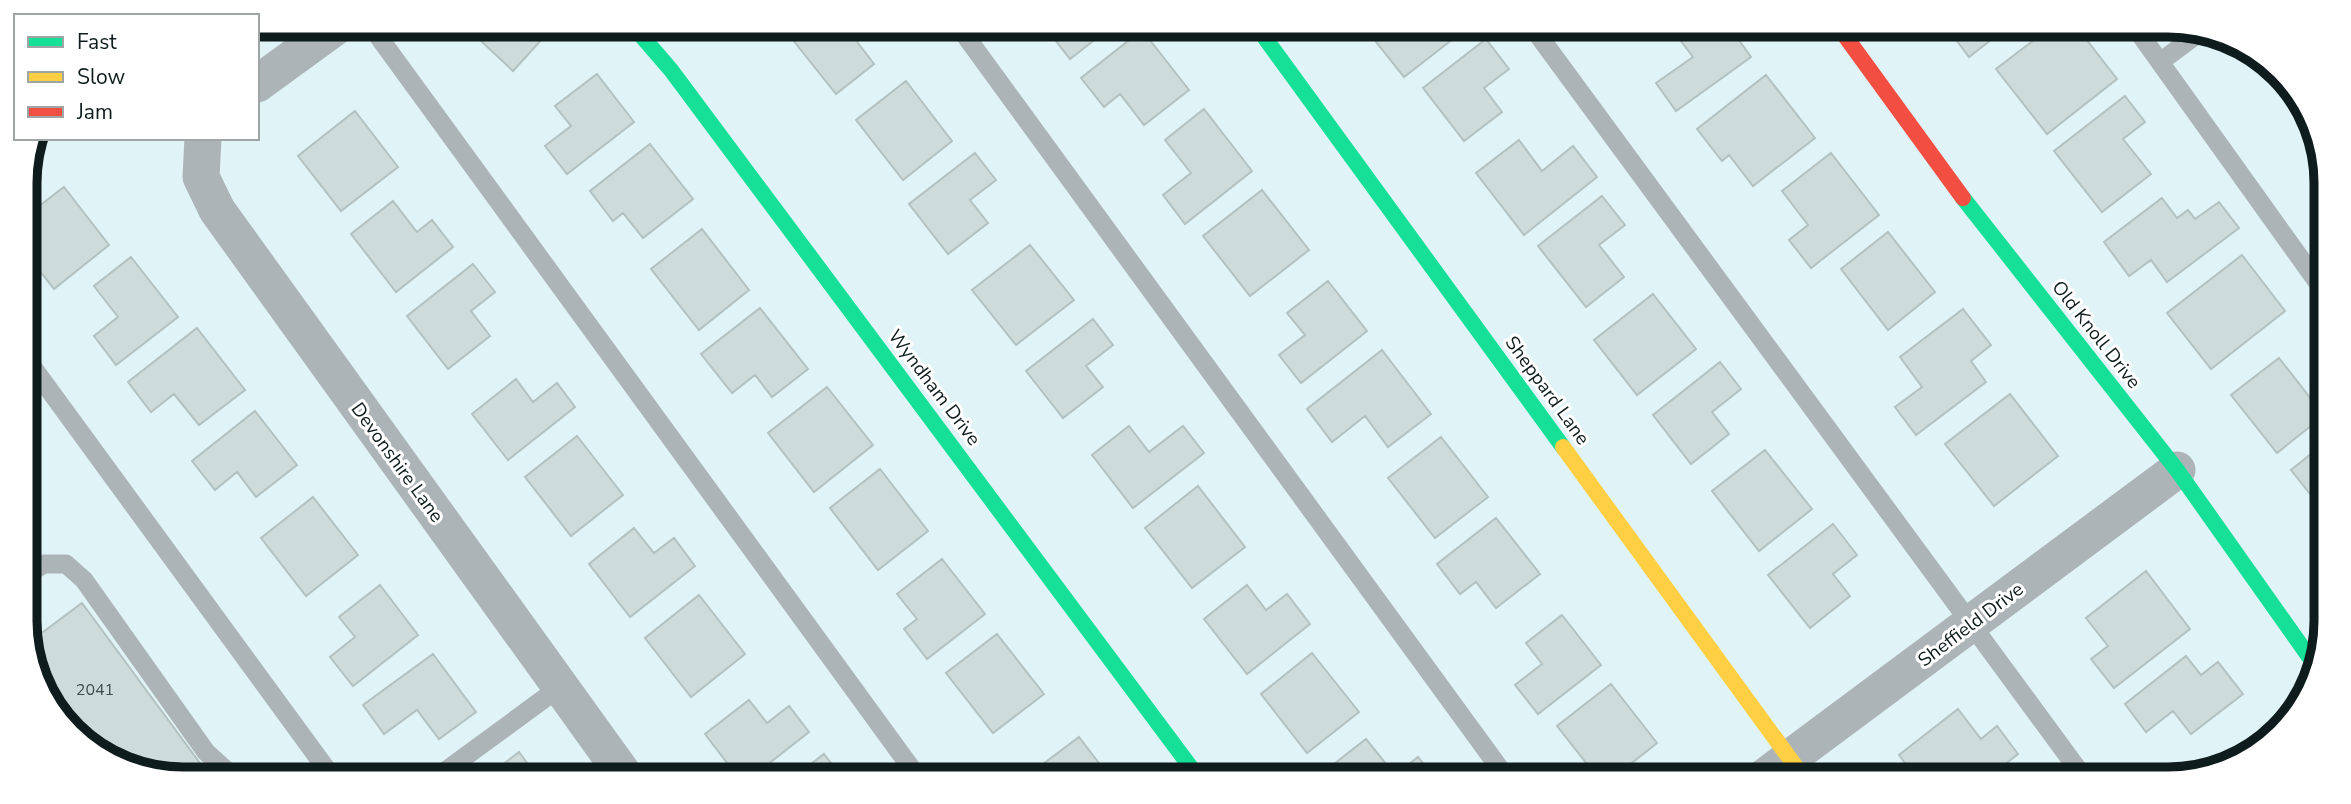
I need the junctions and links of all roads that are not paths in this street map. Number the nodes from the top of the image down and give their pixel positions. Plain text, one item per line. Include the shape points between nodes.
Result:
1 (322, 37) edge
2 (379, 37) edge
3 (642, 37) edge
4 (966, 37) edge
5 (1264, 37) edge
6 (1540, 37) edge
7 (1846, 37) edge
8 (2142, 37) edge
9 (2191, 39) edge
10 (2160, 62) junction
11 (259, 83) edge
12 (203, 140) edge
13 (2314, 277) edge
14 (37, 373) edge
15 (2177, 470) junction
16 (37, 568) edge
17 (1971, 624) junction
18 (2310, 656) edge
19 (560, 687) junction
20 (223, 767) edge
21 (324, 767) edge
22 (451, 767) edge
23 (618, 767) edge
24 (911, 767) edge
25 (1191, 767) edge
26 (1498, 767) edge
27 (1783, 767) edge
28 (1791, 767) edge
29 (2076, 767) edge

1 - 11 street
2 - 24 lane
3 - 25 street, Wyndham Drive
4 - 26 lane
5 - 27 street, Sheppard Lane
6 - 17 lane
7 - 15 street, Old Knoll Drive via 1938,167
8 - 10 lane
9 - 10 lane
10 - 13 lane
12 - 19 street, Devonshire Lane via 201,177 217,210
14 - 21 lane
15 - 17 street, Sheffield Drive
15 - 18 street, Old Knoll Drive
16 - 20 lane via 66,564 84,580 206,752
17 - 28 street, Sheffield Drive
17 - 29 lane
19 - 22 lane
19 - 23 street, Devonshire Lane

